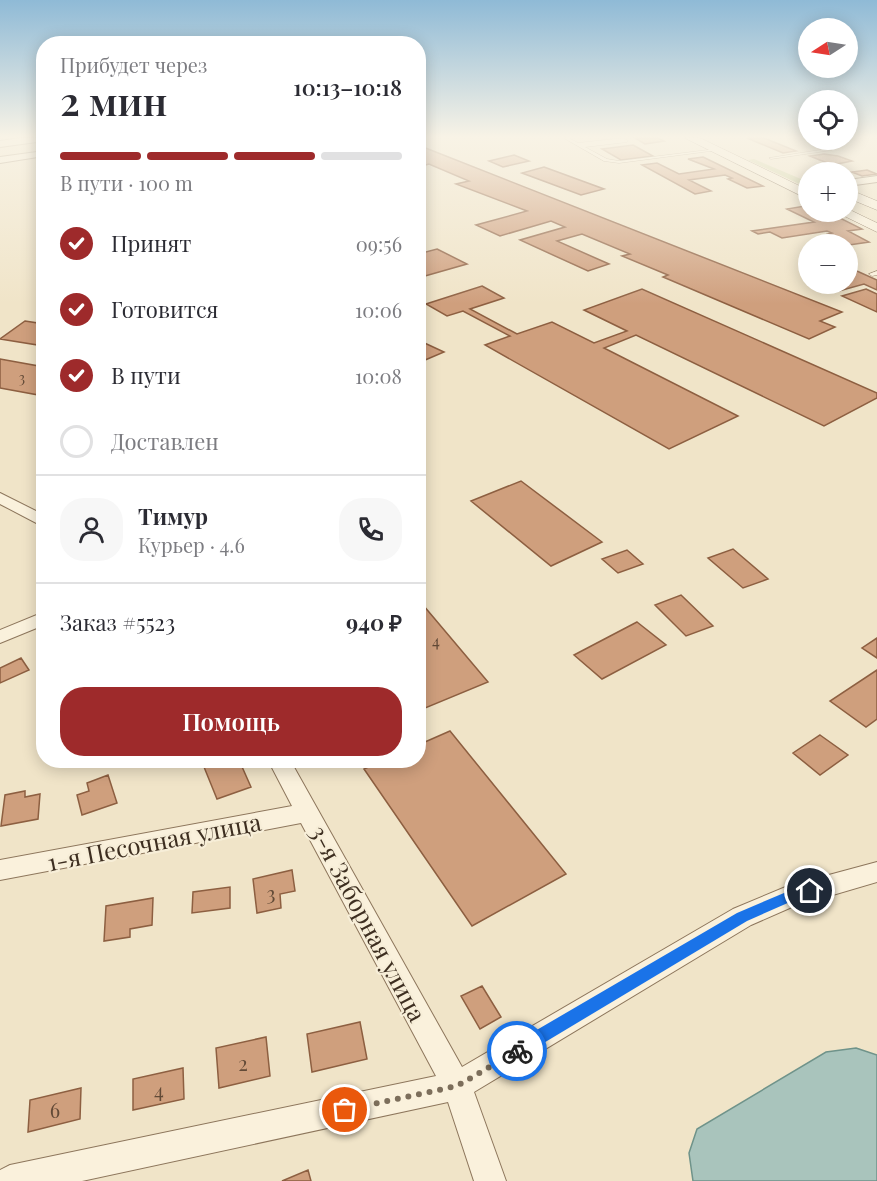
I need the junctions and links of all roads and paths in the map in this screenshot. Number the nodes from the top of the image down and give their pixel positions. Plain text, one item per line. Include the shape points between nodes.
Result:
1 (858, 197) edge
2 (877, 206) edge
3 (858, 219) edge
4 (877, 228) edge
5 (0, 498) edge
6 (36, 518) edge
7 (36, 621) edge
8 (0, 637) edge
9 (284, 768) edge
10 (309, 812) junction
11 (0, 870) edge
12 (877, 872) edge
13 (457, 1086) junction
14 (10, 1181) edge
15 (490, 1181) edge

1 - 2 main road
3 - 4 main road
5 - 6 street
7 - 8 street
9 - 10 street, 3-я Заборная улица
10 - 11 street, 1-я Песочная улица
10 - 13 street, 3-я Заборная улица
12 - 13 street via 788,897 742,917
13 - 14 street
13 - 15 street, 3-я Заборная улица

